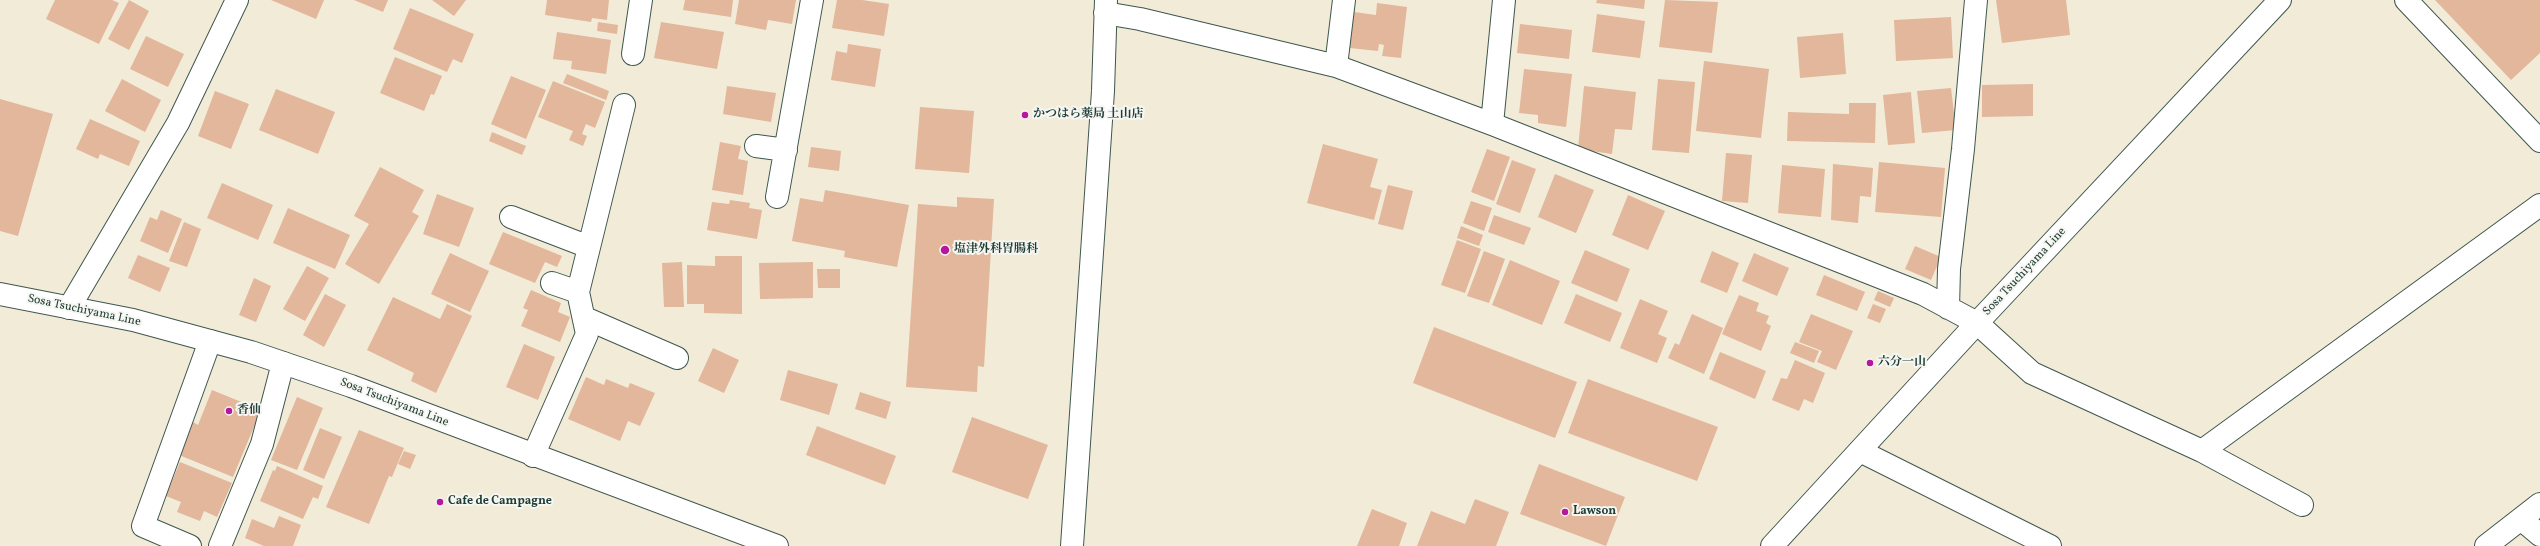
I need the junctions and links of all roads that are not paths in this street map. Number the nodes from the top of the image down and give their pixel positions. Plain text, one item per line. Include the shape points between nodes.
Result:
1 (237, 0) edge
2 (641, 0) edge
3 (812, 0) edge
4 (1344, 0) edge
5 (1504, 0) edge
6 (1976, 0) edge
7 (2280, 0) edge
8 (2406, 0) edge
9 (1105, 6) edge
10 (633, 54) dead end
11 (1336, 66) junction
12 (624, 105) dead end
13 (1492, 124) junction
14 (2540, 141) edge
15 (756, 146) dead end
16 (786, 150) junction
17 (777, 197) dead end
18 (2540, 205) edge
19 (511, 217) dead end
20 (589, 247) junction
21 (552, 283) dead end
22 (578, 292) junction
23 (0, 294) edge
24 (69, 308) junction
25 (1948, 308) junction
26 (585, 318) junction
27 (1977, 323) junction
28 (210, 341) junction
29 (677, 358) dead end
30 (283, 363) junction
31 (1860, 451) junction
32 (2202, 451) junction
33 (533, 456) junction
34 (2540, 504) edge
35 (2302, 505) dead end
36 (2522, 519) junction
37 (2540, 535) edge
38 (190, 546) edge
39 (220, 546) edge
40 (777, 546) edge
41 (1072, 546) edge
42 (1772, 546) edge
43 (2050, 546) edge
44 (2486, 546) edge

1 - 24 street via 178,123
2 - 10 street
3 - 16 street
4 - 11 street
5 - 13 street
6 - 25 street via 1949,269
7 - 27 street, Sosa Tsuchiyama Line
8 - 14 street
9 - 11 street via 1140,19
9 - 41 street via 1103,91
11 - 13 street
12 - 20 street
13 - 25 street via 1825,254 1923,294
15 - 16 street
16 - 17 street
18 - 32 street
19 - 20 street
20 - 22 street
21 - 22 street
22 - 26 street
23 - 24 street, Sosa Tsuchiyama Line
24 - 28 street, Sosa Tsuchiyama Line via 133,320
25 - 27 street
26 - 29 street
26 - 33 street via 587,334
27 - 31 street, Sosa Tsuchiyama Line
27 - 32 street via 2032,373
28 - 30 street, Sosa Tsuchiyama Line
28 - 38 street via 143,526
30 - 33 street, Sosa Tsuchiyama Line via 351,386
30 - 39 street via 262,444
31 - 42 street, Sosa Tsuchiyama Line
31 - 43 street
32 - 35 street
33 - 40 street, Sosa Tsuchiyama Line
34 - 36 street
36 - 37 street
36 - 44 street

